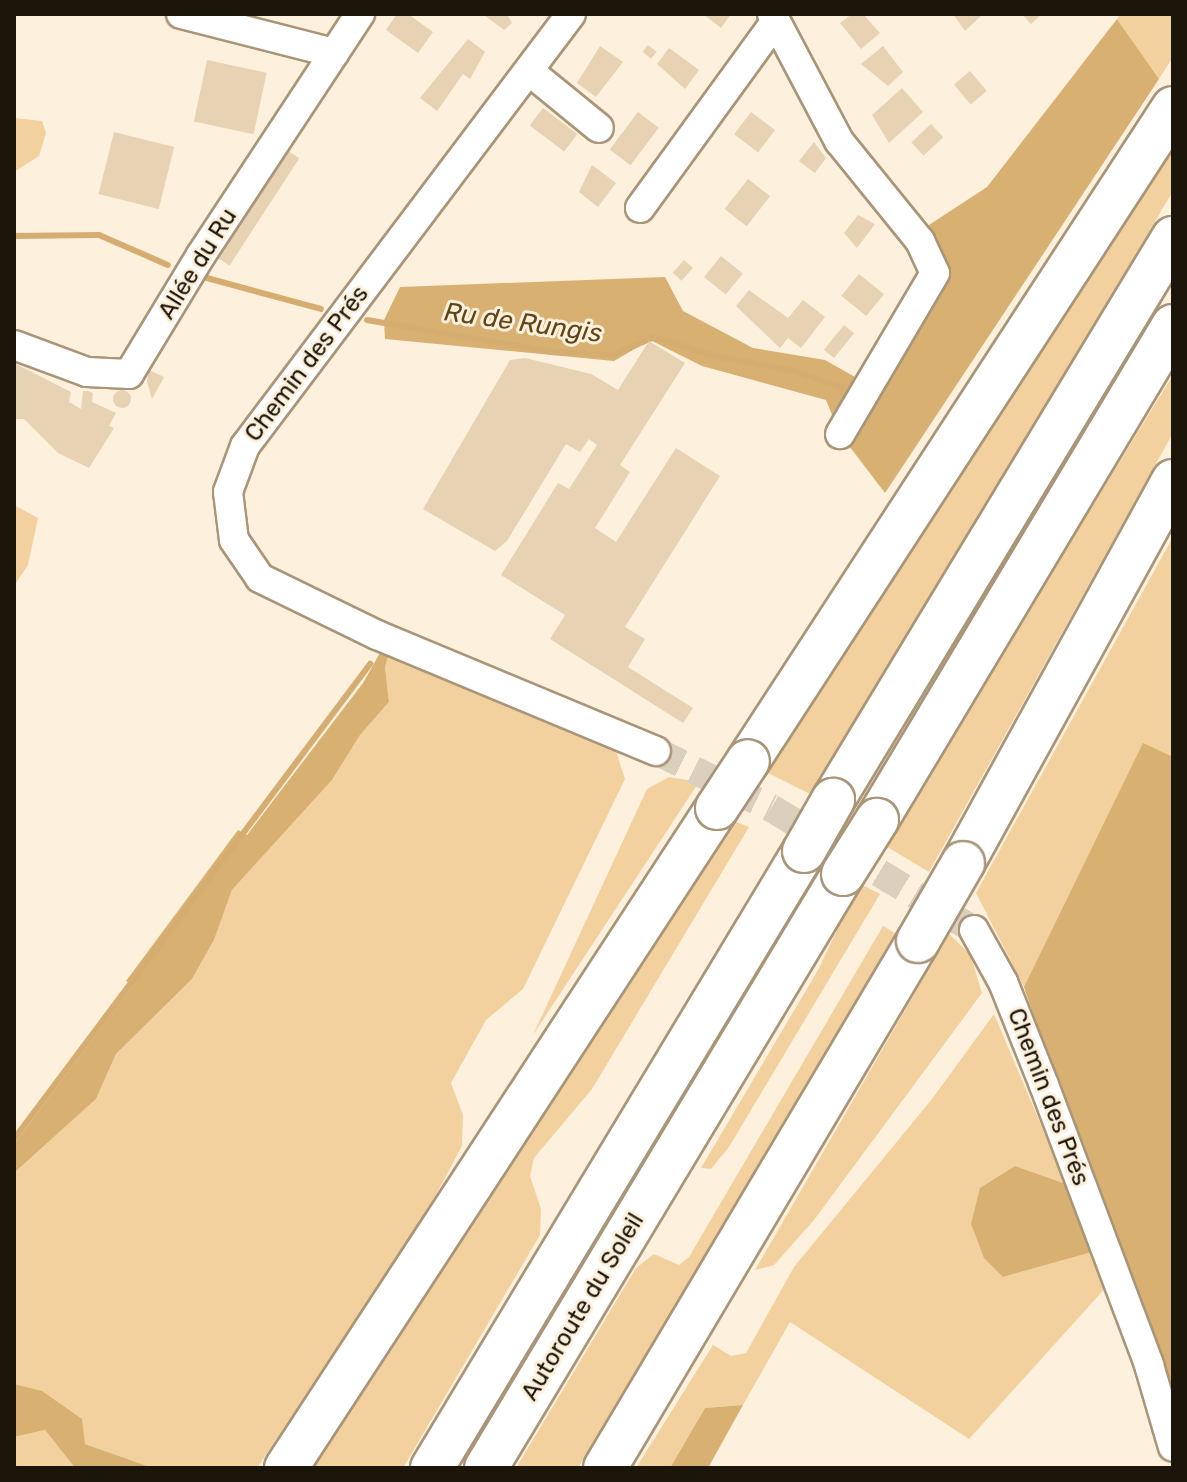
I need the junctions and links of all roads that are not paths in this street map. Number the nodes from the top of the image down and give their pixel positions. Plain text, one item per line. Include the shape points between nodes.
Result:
1 (181, 14) edge
2 (360, 14) edge
3 (571, 14) edge
4 (774, 18) edge
5 (334, 53) junction
6 (529, 71) junction
7 (1173, 108) edge
8 (599, 128) dead end
9 (640, 208) dead end
10 (1173, 238) edge
11 (1173, 326) edge
12 (14, 345) edge
13 (840, 434) dead end
14 (1173, 481) edge
15 (656, 751) tunnel mouth
16 (974, 930) tunnel mouth
17 (1173, 1447) edge
18 (286, 1468) edge
19 (432, 1468) edge
20 (486, 1468) edge
21 (605, 1468) edge

1 - 5 street
2 - 5 street, Allée du Ru
3 - 6 street, Chemin des Prés
4 - 9 street
4 - 13 street via 839,141 920,241 935,273
5 - 12 street, Allée du Ru via 129,374 87,372
6 - 8 street
6 - 15 street, Chemin des Prés via 245,446 228,492 234,540 260,578 377,635
7 - 18 highway, bridge
10 - 19 highway, Autoroute du Soleil, bridge
11 - 20 highway, Autoroute du Soleil, bridge
14 - 21 highway, bridge via 963,863
16 - 17 street, Chemin des Prés via 1003,982 1114,1268

